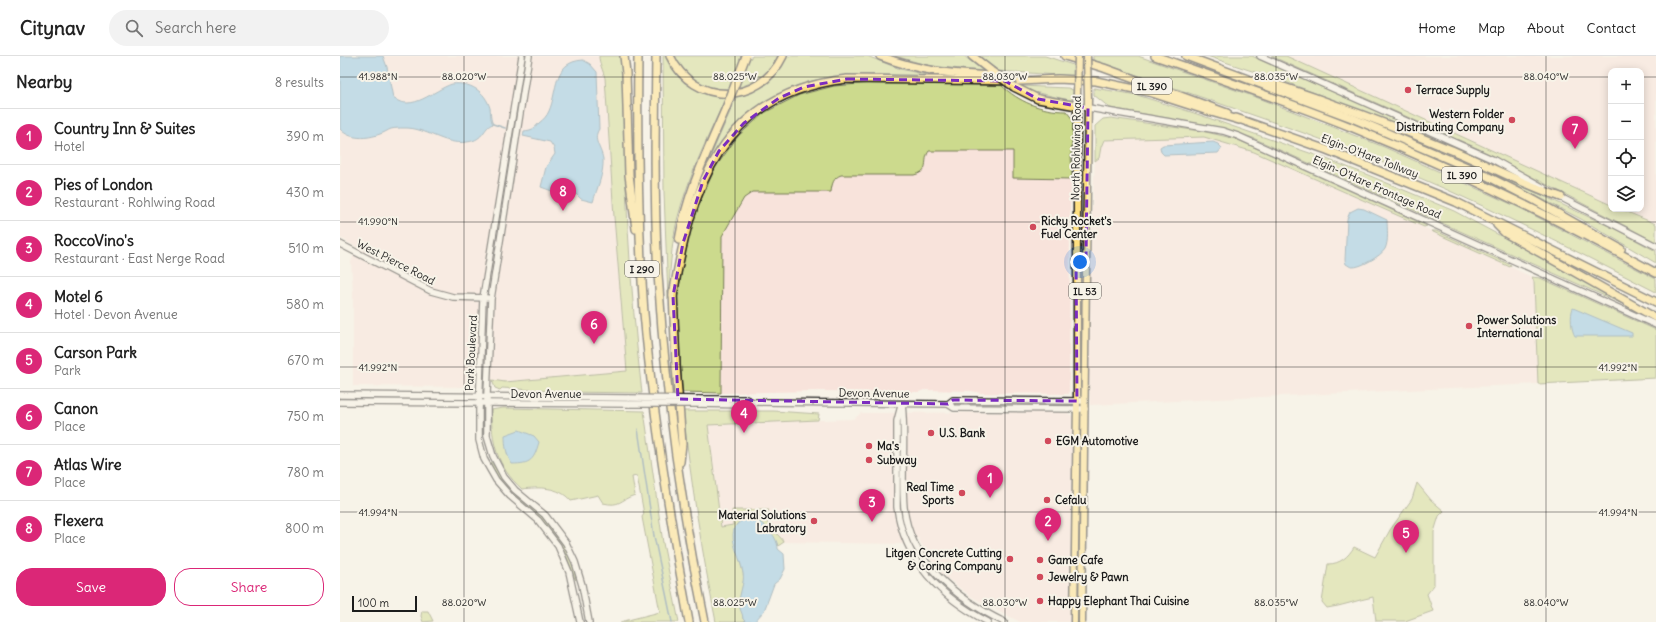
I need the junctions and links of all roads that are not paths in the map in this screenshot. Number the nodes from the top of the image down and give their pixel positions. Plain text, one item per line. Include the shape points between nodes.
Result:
1 (522, 56) edge
2 (529, 56) edge
3 (624, 56) edge
4 (638, 56) edge
5 (656, 56) edge
6 (670, 56) edge
7 (746, 56) edge
8 (783, 56) edge
9 (880, 56) edge
10 (972, 56) edge
11 (1065, 56) edge
12 (1078, 56) edge
13 (1087, 56) edge
14 (1155, 56) edge
15 (1186, 56) edge
16 (1260, 56) edge
17 (1218, 67) junction
18 (1051, 79) junction
19 (1077, 106) junction
20 (1088, 108) junction
21 (1239, 120) junction
22 (1561, 197) junction
23 (1076, 213) junction
24 (1491, 219) junction
25 (340, 244) edge
26 (1656, 246) edge
27 (1083, 257) junction
28 (1633, 260) junction
29 (1076, 267) junction
30 (1656, 272) edge
31 (643, 291) junction
32 (673, 296) junction
33 (483, 298) junction
34 (491, 299) junction
35 (1656, 302) edge
36 (1656, 318) edge
37 (1656, 325) edge
38 (340, 394) edge
39 (479, 396) junction
40 (487, 396) junction
41 (630, 401) junction
42 (1077, 401) junction
43 (1085, 401) junction
44 (340, 402) edge
45 (479, 404) junction
46 (487, 404) junction
47 (902, 404) junction
48 (948, 404) junction
49 (1077, 409) junction
50 (1085, 409) junction
51 (678, 474) junction
52 (580, 622) edge
53 (588, 622) edge
54 (689, 622) edge
55 (705, 622) edge
56 (988, 622) edge
57 (1004, 622) edge
58 (1074, 622) edge
59 (1082, 622) edge

1 - 33 main road, Park Boulevard
2 - 34 main road, Park Boulevard
3 - 31 highway via 629,175
4 - 31 highway, I 290 via 638,198
5 - 51 highway, I 290 via 658,274
6 - 8 highway via 676,68 687,80 702,89 720,94 735,94 760,84 773,72
7 - 32 highway, bridge via 689,199 676,255
9 - 18 highway via 911,67 944,73
10 - 19 highway, bridge via 1014,87 1038,99
11 - 21 highway, Elgin-O'Hare Tollway / IL 390 via 1224,112
12 - 19 main road, North Rohlwing Road / IL 53, bridge
13 - 20 main road, North Rohlwing Road, bridge
14 - 28 highway, Elgin-O'Hare Tollway / IL 390 via 1285,102 1406,150 1521,203
15 - 17 highway
16 - 22 main road via 1494,160
17 - 22 highway via 1240,72 1357,113 1438,144 1537,189
17 - 28 highway via 1352,118 1481,173 1619,248
18 - 21 highway via 1096,81 1128,87
18 - 32 highway via 847,79 816,84 779,98 744,123 719,151 689,218
19 - 20 main road, Elgin-O'Hare Frontage Road
19 - 23 main road, North Rohlwing Road / IL 53
20 - 27 main road, North Rohlwing Road
20 - 37 main road, Elgin-O'Hare Frontage Road via 1223,131 1238,136
21 - 24 highway, Elgin-O'Hare Tollway / IL 390 via 1387,173
22 - 26 main road
23 - 27 main road via 1079,256
23 - 29 main road, North Rohlwing Road / IL 53
24 - 35 highway, Elgin-O'Hare Tollway / IL 390
24 - 36 highway via 1505,233
25 - 33 main road, West Pierce Road via 431,292
27 - 29 main road
27 - 43 main road, IL 53 via 1086,266
28 - 30 highway, Elgin-O'Hare Tollway / IL 390
29 - 42 main road, North Rohlwing Road / IL 53
31 - 54 highway, I 290 via 648,358 661,460
32 - 51 highway via 682,444
33 - 34 main road, West Pierce Road
33 - 39 main road, Park Boulevard
34 - 40 main road, Park Boulevard
38 - 39 main road, Devon Avenue
39 - 40 main road, Devon Avenue
39 - 45 main road, Park Boulevard
40 - 41 main road, Devon Avenue
40 - 46 main road, Park Boulevard
41 - 46 main road, Devon Avenue
41 - 47 main road, Devon Avenue, bridge via 746,405 752,402
42 - 43 main road, Devon Avenue
42 - 48 main road, Devon Avenue via 953,400
42 - 49 main road, North Rohlwing Road / IL 53
43 - 50 main road, IL 53
44 - 45 main road, Devon Avenue
45 - 46 main road, Devon Avenue
45 - 52 main road, Park Boulevard via 479,440 484,459 502,488 538,520 558,546 569,572
46 - 53 main road, Park Boulevard via 487,436 495,461 509,484 545,515 566,543 582,585
47 - 48 main road, Devon Avenue
47 - 56 main road via 897,421 897,499 899,520 909,548 919,566 941,591
47 - 57 main road via 904,506 906,521 915,543 926,562 949,586 977,607
48 - 49 main road, Devon Avenue via 954,408
49 - 50 main road, Devon Avenue
49 - 58 main road, IL 53
50 - 59 main road, IL 53
51 - 55 highway, I 290

